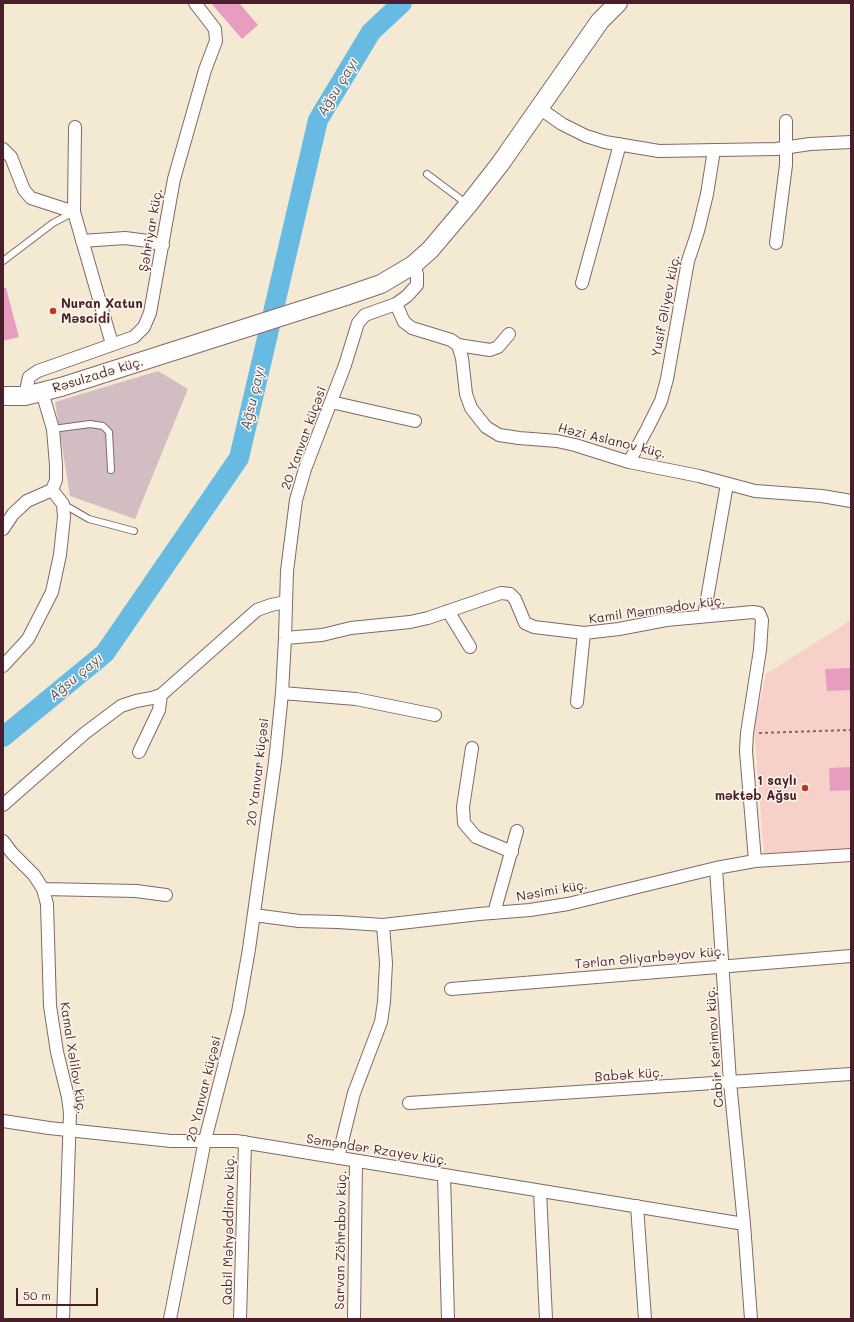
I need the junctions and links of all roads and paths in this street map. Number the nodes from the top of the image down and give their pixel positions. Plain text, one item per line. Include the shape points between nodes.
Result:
1 (195, 3) edge
2 (618, 3) edge
3 (539, 108) junction
4 (786, 121) dead end
5 (75, 128) dead end
6 (851, 142) edge
7 (620, 144) junction
8 (787, 147) junction
9 (3, 150) edge
10 (714, 150) junction
11 (427, 174) dead end
12 (468, 205) junction
13 (74, 212) junction
14 (82, 241) junction
15 (776, 243) dead end
16 (163, 245) junction
17 (3, 261) edge
18 (413, 265) junction
19 (582, 283) dead end
20 (396, 304) junction
21 (509, 334) dead end
22 (112, 344) junction
23 (458, 345) junction
24 (33, 394) junction
25 (3, 396) edge
26 (331, 402) junction
27 (415, 421) dead end
28 (52, 428) junction
29 (629, 462) junction
30 (111, 470) dead end
31 (727, 484) junction
32 (52, 490) junction
33 (851, 501) edge
34 (63, 504) junction
35 (3, 529) edge
36 (134, 531) dead end
37 (286, 602) junction
38 (448, 611) junction
39 (704, 616) junction
40 (584, 633) junction
41 (285, 638) junction
42 (470, 647) dead end
43 (3, 666) edge
44 (282, 693) junction
45 (161, 695) junction
46 (577, 702) dead end
47 (436, 715) dead end
48 (850, 730) dead end
49 (746, 733) junction
50 (472, 748) dead end
51 (139, 752) dead end
52 (3, 805) edge
53 (518, 831) dead end
54 (3, 841) edge
55 (512, 852) junction
56 (851, 855) edge
57 (755, 862) junction
58 (716, 868) junction
59 (43, 889) junction
60 (166, 895) dead end
61 (494, 913) junction
62 (254, 916) junction
63 (383, 925) junction
64 (851, 956) edge
65 (723, 966) junction
66 (451, 989) dead end
67 (851, 1074) edge
68 (730, 1082) junction
69 (409, 1104) dead end
70 (3, 1121) edge
71 (70, 1130) junction
72 (205, 1140) junction
73 (245, 1142) junction
74 (338, 1158) junction
75 (356, 1161) junction
76 (444, 1175) junction
77 (540, 1191) junction
78 (638, 1206) junction
79 (744, 1224) junction
80 (63, 1319) edge
81 (170, 1319) edge
82 (240, 1319) edge
83 (354, 1319) edge
84 (448, 1319) edge
85 (546, 1319) edge
86 (645, 1319) edge
87 (751, 1319) edge

1 - 16 street, Şəhriyar küç. via 215,29 216,41 205,70 174,179
2 - 3 main road, Rəsulzadə küç. via 600,21
3 - 7 street via 586,136
3 - 12 main road, Rəsulzadə küç.
4 - 8 street
5 - 13 street
6 - 8 street
7 - 10 street via 660,151
7 - 19 street
8 - 10 street
8 - 15 street
9 - 13 street via 11,157 24,190 31,198
10 - 29 street, Yusif Əliyev küç. via 707,194 688,261 667,379 661,401
11 - 12 lane
12 - 18 main road, Rəsulzadə küç. via 430,250
13 - 14 street
13 - 17 lane via 53,223
14 - 16 street via 125,238
14 - 22 street
16 - 22 street, Şəhriyar küç. via 150,313 144,327 134,337
18 - 20 street, 20 Yanvar küçəsi via 417,274 417,284
18 - 24 main road, Rəsulzadə küç. via 381,284 346,296
20 - 23 street via 404,322 412,328 451,340
20 - 26 street, 20 Yanvar küçəsi via 365,315 358,323
21 - 23 street via 498,347 490,350
22 - 24 street, Şəhriyar küç. via 38,371 29,377
23 - 29 street, Həzi Aslanov küç. via 466,394 472,408 486,427 499,435 557,440
24 - 25 main road, Rəsulzadə küç.
24 - 28 street
26 - 27 street
26 - 37 street, 20 Yanvar küçəsi via 296,500 287,571
28 - 30 lane via 90,424 103,426 109,432
28 - 32 street via 56,465 56,480
29 - 31 street, Həzi Aslanov küç.
31 - 33 street, Həzi Aslanov küç. via 755,491
31 - 39 street
32 - 34 street
32 - 35 street via 27,500
34 - 36 lane via 89,519
34 - 43 street via 60,556 52,592 28,640
37 - 41 street, 20 Yanvar küçəsi
37 - 45 street via 257,610
38 - 40 street, Kamil Məmmədov küç. via 501,593 510,594 515,599 525,623 534,627
38 - 41 street, Kamil Məmmədov küç. via 410,622
38 - 42 street
39 - 40 street, Kamil Məmmədov küç.
39 - 49 street, Kamil Məmmədov küç. via 752,612 759,613 762,620 760,650
40 - 46 street
41 - 44 street, 20 Yanvar küçəsi
44 - 47 street via 356,699
44 - 62 street, 20 Yanvar küçəsi
45 - 51 street via 159,710
45 - 52 street via 121,706 85,733
48 - 49 path
49 - 57 street, Kamil Məmmədov küç.
50 - 55 street via 463,807 464,823 476,836
53 - 55 street
54 - 59 street, Kamal Xəlilov küç. via 34,875
55 - 61 street
56 - 57 street, Nəsimi küç.
57 - 58 street, Nəsimi küç.
58 - 61 street, Nəsimi küç. via 568,904
58 - 65 street, Cabir Kərimov küç.
59 - 60 street via 136,891
59 - 71 street, Kamal Xəlilov küç. via 46,904 50,1006 57,1052 68,1097
61 - 63 street, Nəsimi küç.
62 - 63 street, Nəsimi küç.
62 - 72 street, 20 Yanvar küçəsi via 238,1012
63 - 74 street, Sarvan Zöhrabov küç. via 386,963 381,1022 354,1093
64 - 65 street, Tərlan Əliyarbəyov küç.
65 - 66 street, Tərlan Əliyarbəyov küç.
65 - 68 street, Cabir Kərimov küç.
67 - 68 street, Babək küç.
68 - 69 street, Babək küç.
68 - 79 street, Cabir Kərimov küç.
70 - 71 street, Səməndər Rzayev küç.
71 - 72 street, Səməndər Rzayev küç. via 171,1140
71 - 80 street, Kamal Xəlilov küç.
72 - 73 street, Səməndər Rzayev küç.
72 - 81 street, 20 Yanvar küçəsi
73 - 74 street, Səməndər Rzayev küç.
73 - 82 street, Qabil Məhyəddinov küç.
74 - 75 street, Səməndər Rzayev küç.
75 - 76 street, Səməndər Rzayev küç.
75 - 83 street, Sarvan Zöhrabov küç.
76 - 77 street, Səməndər Rzayev küç.
76 - 84 street
77 - 78 street, Səməndər Rzayev küç.
77 - 85 street
78 - 79 street, Səməndər Rzayev küç.
78 - 86 street
79 - 87 street, Cabir Kərimov küç.

